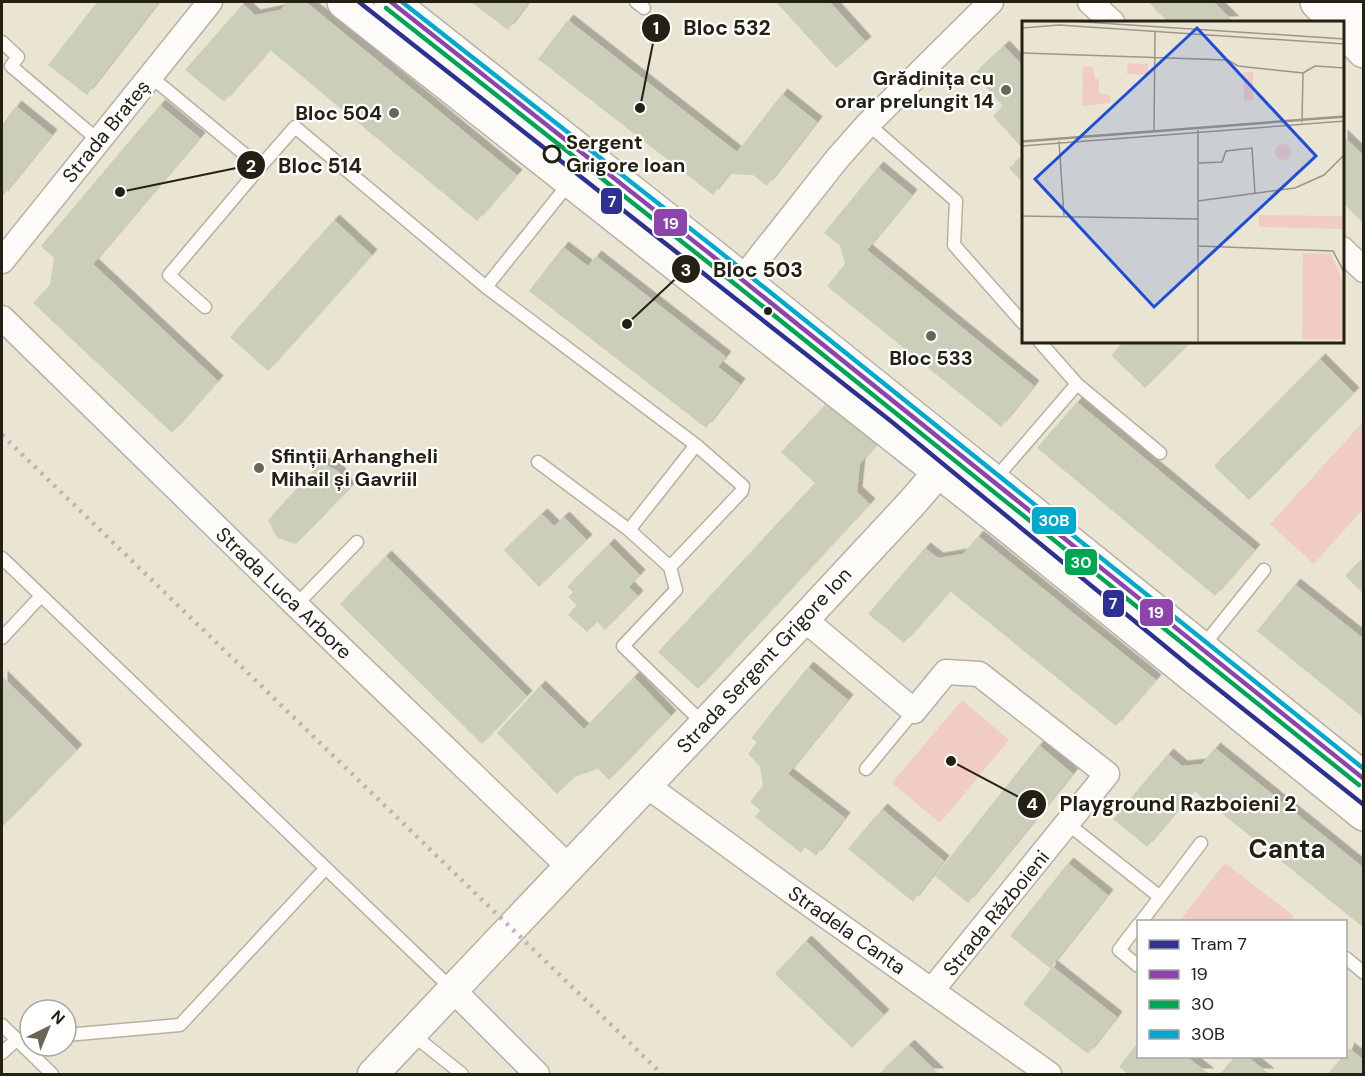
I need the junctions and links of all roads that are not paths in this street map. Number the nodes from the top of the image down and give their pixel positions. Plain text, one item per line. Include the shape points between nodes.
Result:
1 (210, 2) edge
2 (344, 2) edge
3 (391, 2) edge
4 (992, 2) edge
5 (1090, 2) edge
6 (1317, 2) edge
7 (1354, 2) edge
8 (1364, 12) edge
9 (1111, 21) edge
10 (1336, 21) edge
11 (1344, 30) edge
12 (2, 42) edge
13 (1364, 51) edge
14 (150, 76) junction
15 (868, 124) junction
16 (98, 140) junction
17 (260, 167) junction
18 (581, 169) junction
19 (1344, 251) edge
20 (2, 261) edge
21 (1364, 270) edge
22 (486, 287) junction
23 (734, 290) junction
24 (205, 307) dead end
25 (2, 318) edge
26 (1022, 321) edge
27 (1042, 344) edge
28 (1077, 384) junction
29 (696, 445) junction
30 (1160, 453) dead end
31 (948, 461) junction
32 (538, 462) dead end
33 (994, 481) junction
34 (629, 530) junction
35 (357, 542) dead end
36 (2, 558) edge
37 (670, 567) junction
38 (1264, 570) dead end
39 (41, 596) junction
40 (296, 605) junction
41 (804, 619) junction
42 (2, 638) edge
43 (1193, 658) junction
44 (914, 711) junction
45 (704, 724) junction
46 (866, 769) dead end
47 (1364, 779) edge
48 (646, 785) junction
49 (1364, 814) edge
50 (1068, 824) junction
51 (1201, 843) dead end
52 (568, 866) junction
53 (325, 869) junction
54 (1160, 897) junction
55 (1142, 920) edge
56 (1137, 927) edge
57 (1347, 959) edge
58 (1137, 965) edge
59 (1364, 973) edge
60 (452, 989) junction
61 (932, 990) junction
62 (2, 1025) edge
63 (78, 1034) edge
64 (411, 1034) junction
65 (16, 1040) junction
66 (2, 1053) edge
67 (533, 1073) edge
68 (52, 1074) edge
69 (373, 1074) edge
70 (462, 1074) edge
71 (1049, 1074) edge

1 - 14 street, Strada Brateș
2 - 18 main road
3 - 18 main road
4 - 15 street
5 - 9 street
6 - 10 main road
7 - 8 main road
11 - 13 main road
12 - 16 lane via 18,57 11,66
14 - 16 street, Strada Brateș
14 - 17 lane
15 - 23 street
15 - 26 lane via 956,201 954,245
16 - 20 street, Strada Brateș
17 - 22 lane via 295,127
17 - 24 lane via 169,275
18 - 22 lane
18 - 23 main road
19 - 21 street
22 - 29 lane
23 - 31 main road
25 - 40 street, Strada Luca Arbore
27 - 28 lane
28 - 30 lane
28 - 33 lane
29 - 34 lane
29 - 37 lane via 743,486 742,491
31 - 33 main road
31 - 41 street, Strada Sergent Grigore Ion
31 - 43 main road
32 - 34 lane
33 - 43 main road
34 - 37 lane
35 - 40 lane
36 - 39 lane
37 - 45 lane via 676,590 623,646
38 - 43 lane
39 - 42 lane
39 - 53 lane
40 - 52 street, Strada Luca Arbore
41 - 44 street
41 - 45 street, Strada Sergent Grigore Ion
43 - 47 main road
43 - 49 main road
44 - 46 lane
44 - 50 street, Strada Războieni via 946,672 979,674 1107,774
45 - 48 street, Strada Sergent Grigore Ion
48 - 52 street, Strada Sergent Grigore Ion
48 - 61 street, Stradela Canta
50 - 54 lane
50 - 61 street, Strada Războieni
51 - 54 lane
52 - 60 street, Strada Sergent Grigore Ion
53 - 60 lane
53 - 63 lane via 180,1025
54 - 55 lane
56 - 58 lane via 1119,950
57 - 59 lane
60 - 64 street
60 - 67 street
61 - 71 street, Stradela Canta
62 - 65 lane
64 - 69 street
64 - 70 lane
65 - 66 lane
65 - 68 lane

